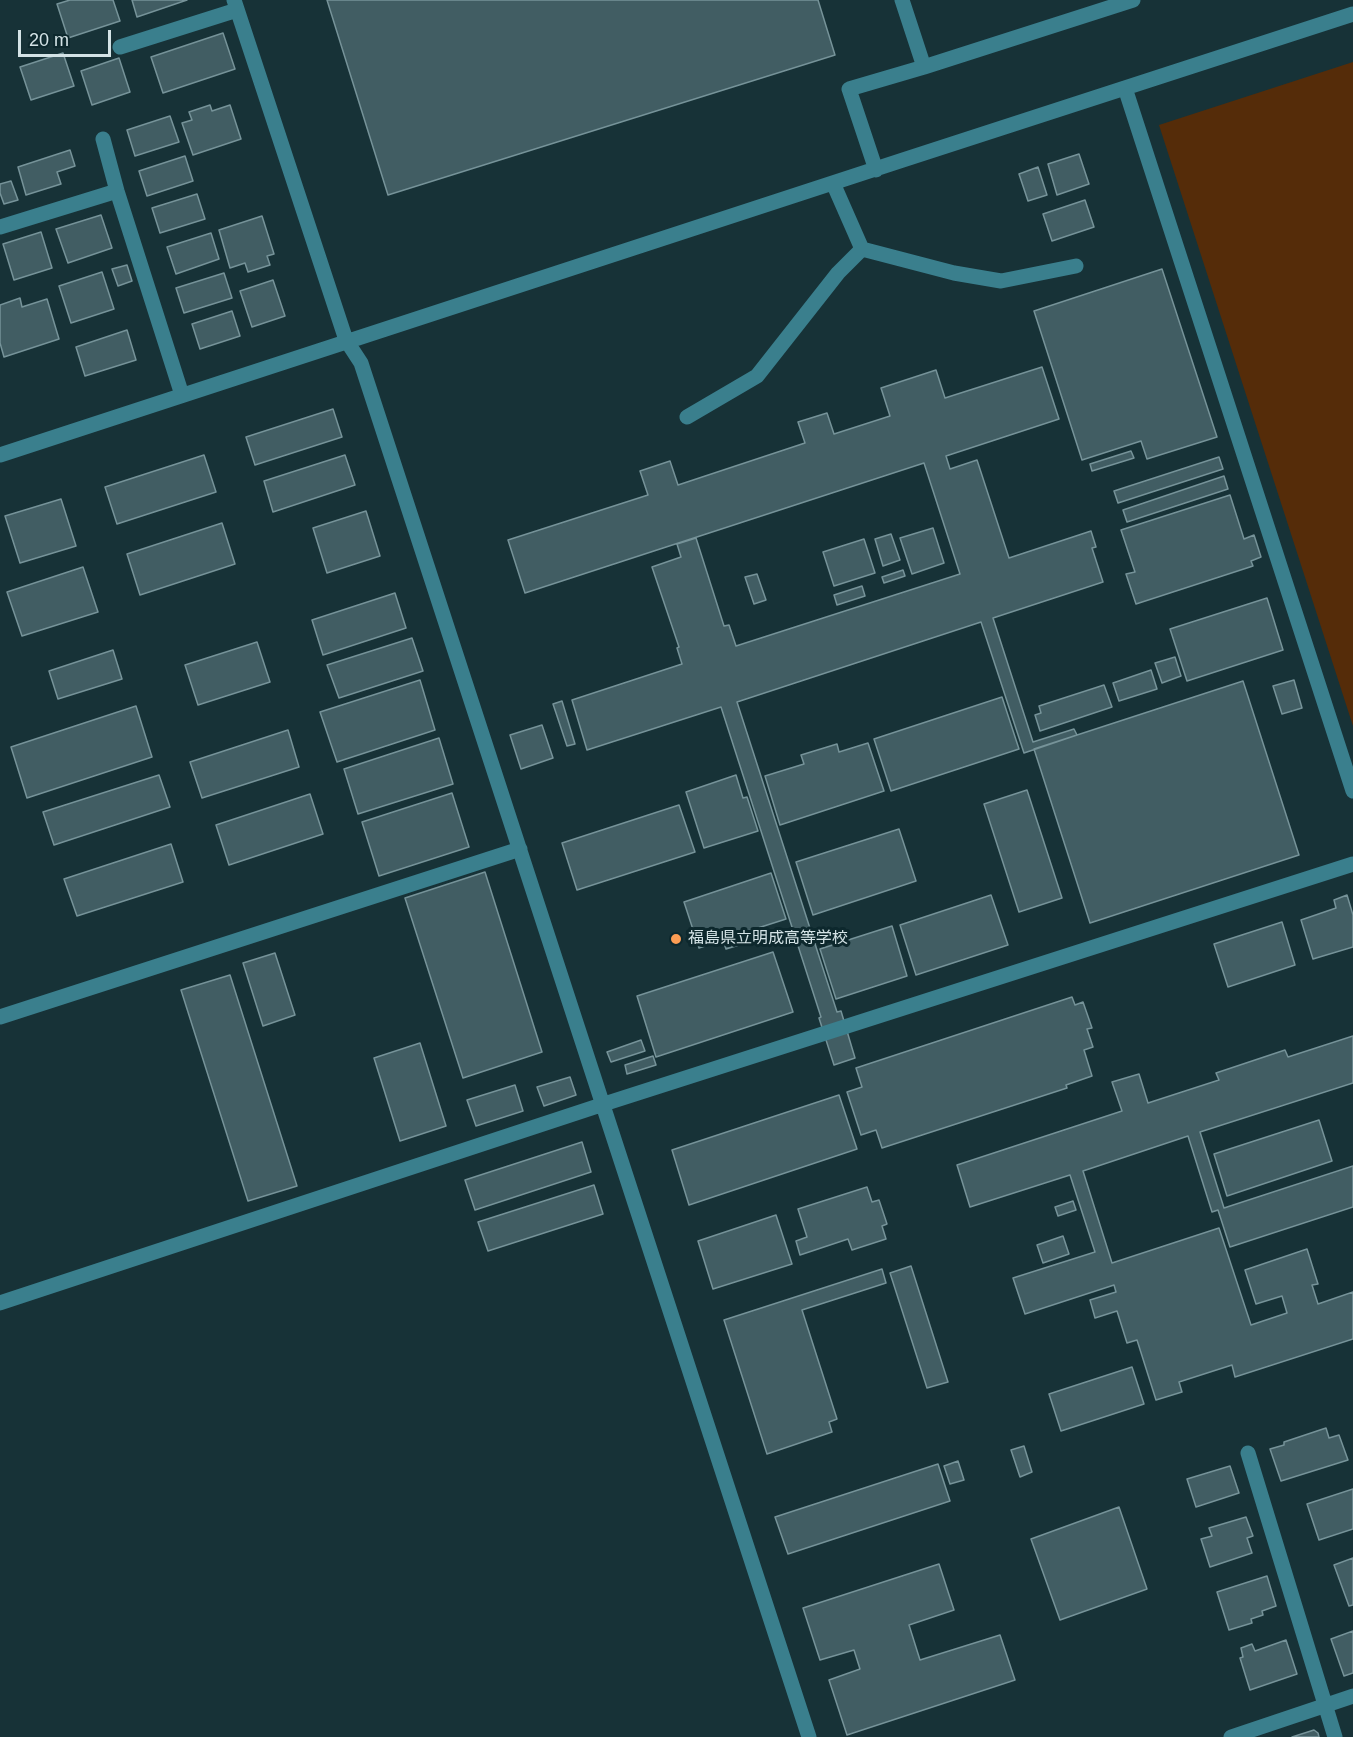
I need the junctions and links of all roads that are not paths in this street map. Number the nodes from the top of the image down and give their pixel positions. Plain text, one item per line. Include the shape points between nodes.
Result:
1 (902, 0) edge
2 (1133, 0) edge
3 (235, 5) edge
4 (1353, 14) edge
5 (120, 47) dead end
6 (924, 67) junction
7 (1125, 88) junction
8 (104, 139) dead end
9 (876, 170) junction
10 (833, 183) junction
11 (117, 190) junction
12 (0, 227) edge
13 (862, 249) junction
14 (1076, 266) dead end
15 (346, 340) junction
16 (182, 394) junction
17 (687, 417) dead end
18 (0, 455) edge
19 (1353, 791) edge
20 (520, 849) junction
21 (1353, 864) edge
22 (0, 1017) edge
23 (604, 1104) junction
24 (0, 1303) edge
25 (1248, 1453) dead end
26 (1353, 1696) edge
27 (1325, 1705) junction
28 (809, 1737) edge
29 (1231, 1737) edge
30 (1335, 1737) edge

1 - 6 street
2 - 6 street
3 - 5 street
3 - 15 street
4 - 7 street
6 - 9 street via 849,89
7 - 9 street
7 - 19 street
8 - 11 street
9 - 10 street
10 - 13 street
10 - 15 street
11 - 12 street
11 - 16 street
13 - 14 street via 1001,281
13 - 17 street via 838,273 757,376
15 - 16 street
15 - 20 street via 361,363
16 - 18 street
20 - 22 street
20 - 23 street
21 - 23 street
23 - 24 street
23 - 28 street
25 - 27 street
26 - 27 street
27 - 29 street
27 - 30 street

